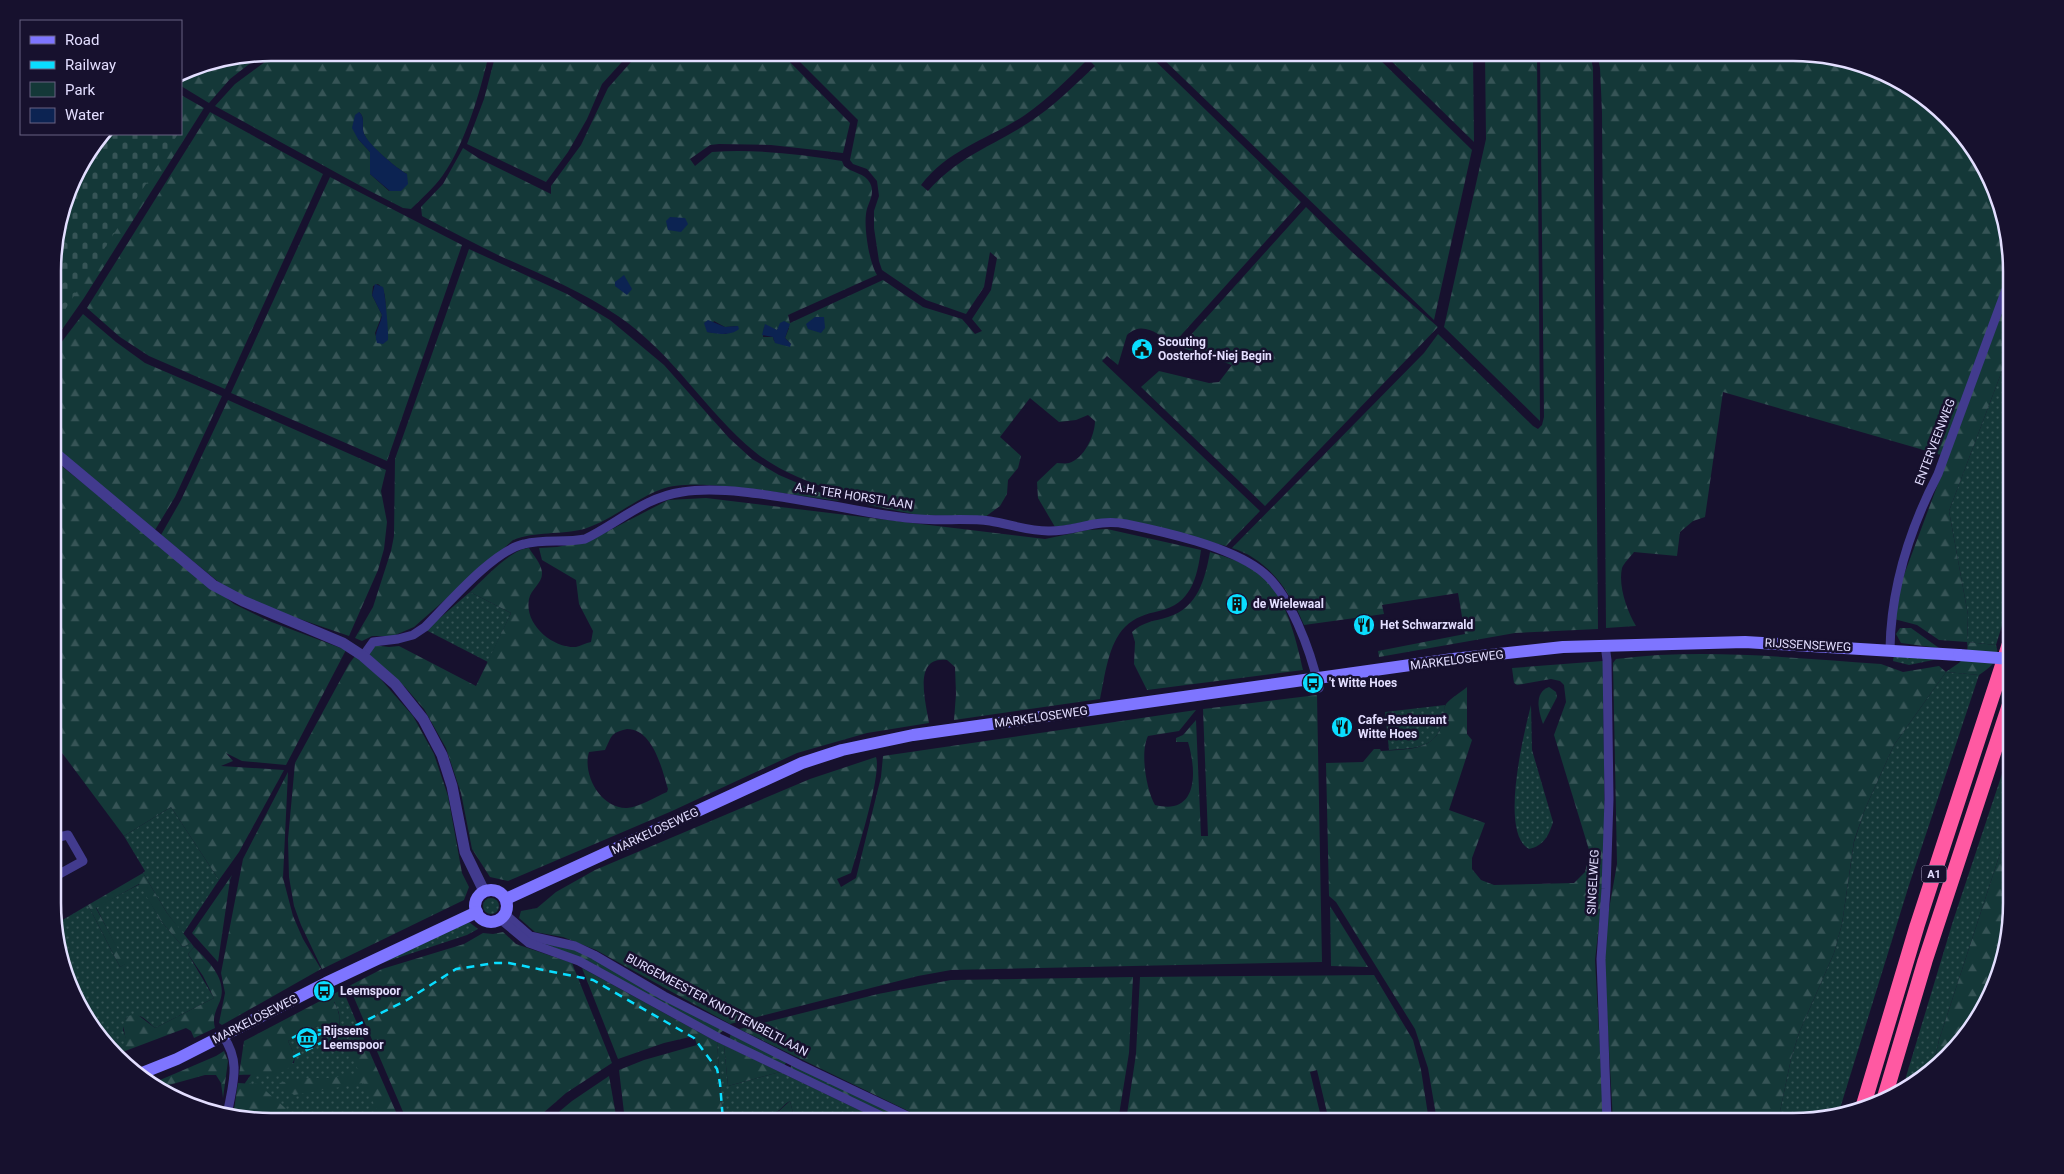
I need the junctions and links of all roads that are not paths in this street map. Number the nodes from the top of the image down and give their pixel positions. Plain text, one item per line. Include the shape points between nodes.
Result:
1 (2003, 298) edge
2 (61, 458) edge
3 (1605, 645) junction
4 (1890, 649) junction
5 (363, 656) junction
6 (2003, 659) edge
7 (2003, 663) edge
8 (1318, 683) junction
9 (2003, 724) edge
10 (61, 836) edge
11 (61, 873) edge
12 (484, 891) junction
13 (506, 899) junction
14 (476, 912) junction
15 (503, 917) junction
16 (223, 1036) junction
17 (147, 1071) edge
18 (1887, 1090) edge
19 (1865, 1100) edge
20 (227, 1108) edge
21 (875, 1113) edge
22 (901, 1113) edge
23 (1607, 1113) edge

1 - 4 street, ENTERVEENWEG via 1900,572 1892,602
2 - 5 street via 213,585 243,601 333,638
3 - 4 main road, RIJSSENSEWEG via 1745,642
3 - 8 main road, MARKELOSEWEG via 1488,655
3 - 23 street, SINGELWEG via 1608,660 1609,799 1601,959
4 - 6 main road, RIJSSENSEWEG, bridge
5 - 8 street, A.H. TER HORSTLAAN via 373,642 398,639 424,627 495,559 516,546 537,541 585,538 662,496 700,491 770,496 918,519 988,521 1048,531 1114,523 1174,536 1241,558 1267,576 1287,604 1307,648
5 - 12 street via 407,697 434,736 452,786 465,852
7 - 19 highway, A1 via 1917,926
8 - 13 main road, MARKELOSEWEG via 913,735 842,750 754,784
9 - 18 highway, A1 via 1925,961
10 - 11 street via 68,835 83,861
12 - 13 main road via 496,890
12 - 14 main road via 477,898
13 - 15 main road
14 - 15 main road via 488,922
14 - 16 main road, MARKELOSEWEG
15 - 21 street, BURGEMEESTER KNOTTENBELTLAAN via 528,943 579,961 719,1038
15 - 22 street, BURGEMEESTER KNOTTENBELTLAAN via 530,936 575,946 594,955 672,1000
16 - 17 main road, MARKELOSEWEG
16 - 20 street via 235,1062

